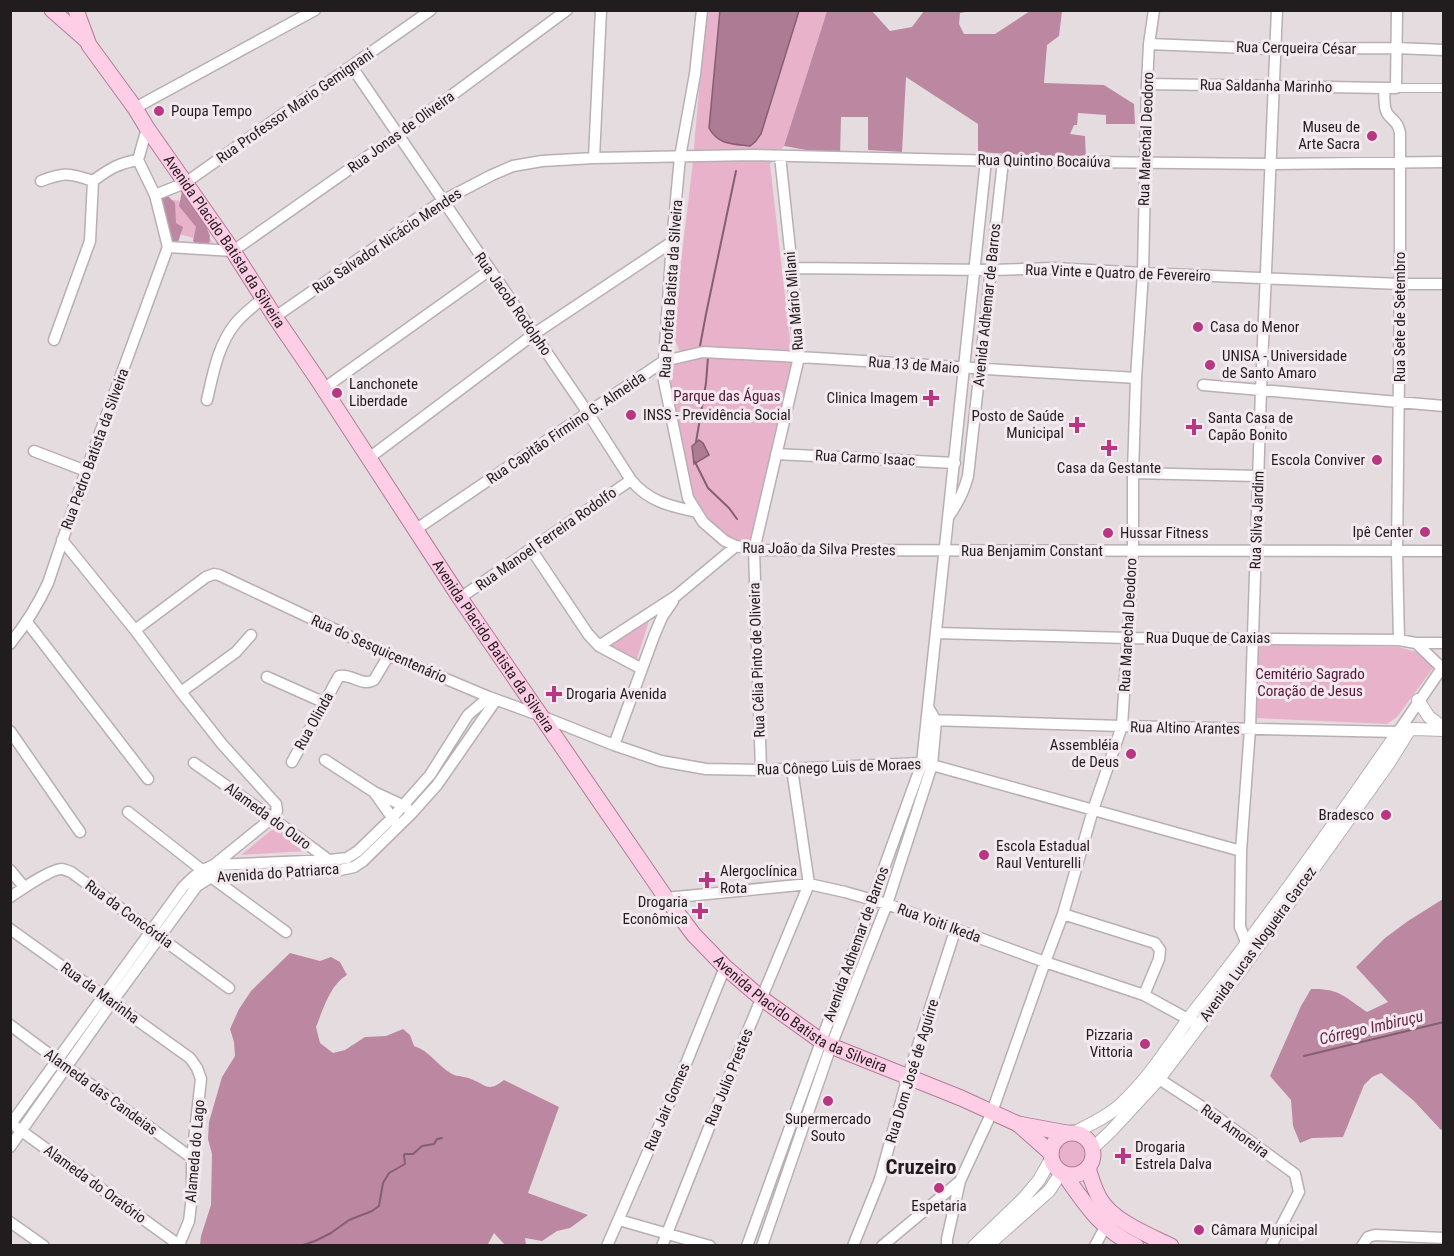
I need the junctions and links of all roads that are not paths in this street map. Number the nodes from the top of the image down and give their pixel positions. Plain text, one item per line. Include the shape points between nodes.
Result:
1 (52, 10) edge
2 (75, 10) edge
3 (315, 10) edge
4 (431, 10) edge
5 (567, 10) edge
6 (601, 10) edge
7 (702, 10) edge
8 (1154, 10) edge
9 (1277, 10) edge
10 (1397, 10) edge
11 (86, 40) junction
12 (1149, 44) junction
13 (1396, 48) junction
14 (1275, 49) junction
15 (1443, 50) edge
16 (352, 67) junction
17 (1147, 84) junction
18 (1274, 87) junction
19 (1390, 88) junction
20 (1443, 88) edge
21 (135, 108) junction
22 (147, 128) junction
23 (398, 135) junction
24 (780, 156) junction
25 (680, 157) junction
26 (594, 158) junction
27 (138, 160) junction
28 (986, 160) junction
29 (1003, 161) junction
30 (1400, 162) junction
31 (1443, 162) edge
32 (1145, 163) junction
33 (1271, 164) junction
34 (41, 181) dead end
35 (93, 181) junction
36 (185, 183) junction
37 (155, 195) junction
38 (442, 201) junction
39 (672, 242) junction
40 (168, 247) junction
41 (233, 251) junction
42 (792, 268) junction
43 (490, 270) junction
44 (975, 270) junction
45 (991, 270) junction
46 (1143, 273) junction
47 (1266, 278) junction
48 (1401, 284) junction
49 (1443, 284) edge
50 (263, 298) junction
51 (275, 317) junction
52 (534, 334) junction
53 (54, 340) dead end
54 (799, 357) junction
55 (664, 361) junction
56 (963, 368) junction
57 (980, 369) junction
58 (1136, 378) junction
59 (1203, 385) dead end
60 (323, 388) junction
61 (1261, 390) junction
62 (207, 400) dead end
63 (1399, 402) junction
64 (1443, 406) edge
65 (588, 413) junction
66 (34, 452) dead end
67 (776, 454) junction
68 (369, 458) junction
69 (954, 463) junction
70 (86, 471) junction
71 (1133, 473) junction
72 (1258, 476) junction
73 (631, 480) junction
74 (697, 512) junction
75 (948, 516) junction
76 (415, 530) junction
77 (62, 540) junction
78 (736, 546) junction
79 (531, 549) junction
80 (754, 550) junction
81 (944, 550) junction
82 (1443, 551) edge
83 (1133, 552) junction
84 (1255, 552) junction
85 (1397, 552) junction
86 (676, 596) junction
87 (460, 598) junction
88 (27, 622) junction
89 (135, 630) junction
90 (936, 633) junction
91 (251, 635) dead end
92 (1128, 638) junction
93 (1253, 638) junction
94 (1399, 640) junction
95 (1416, 643) junction
96 (1443, 643) edge
97 (10, 644) edge
98 (599, 646) junction
99 (389, 655) junction
100 (1442, 666) edge
101 (642, 669) junction
102 (267, 677) dead end
103 (181, 692) junction
104 (493, 699) junction
105 (1418, 700) junction
106 (323, 702) junction
107 (541, 716) junction
108 (931, 720) junction
109 (1122, 726) junction
110 (1250, 729) junction
111 (1410, 729) junction
112 (1443, 729) edge
113 (10, 731) edge
114 (1398, 732) junction
115 (614, 745) junction
116 (325, 760) dead end
117 (292, 762) dead end
118 (194, 763) dead end
119 (927, 764) junction
120 (792, 769) junction
121 (761, 770) junction
122 (148, 779) dead end
123 (374, 792) junction
124 (408, 809) junction
125 (1093, 810) junction
126 (128, 812) dead end
127 (272, 818) junction
128 (395, 822) junction
129 (80, 832) dead end
130 (897, 834) junction
131 (909, 839) junction
132 (1241, 850) junction
133 (330, 860) junction
134 (202, 869) junction
135 (10, 870) edge
136 (340, 870) junction
137 (214, 873) junction
138 (809, 884) junction
139 (24, 887) junction
140 (10, 897) edge
141 (666, 898) junction
142 (872, 898) junction
143 (887, 904) junction
144 (1063, 914) junction
145 (956, 928) junction
146 (10, 929) edge
147 (286, 932) dead end
148 (156, 933) junction
149 (1249, 950) junction
150 (1045, 962) junction
151 (725, 967) junction
152 (229, 988) dead end
153 (1144, 995) junction
154 (761, 998) junction
155 (108, 999) junction
156 (1193, 1022) junction
157 (10, 1025) edge
158 (826, 1044) junction
159 (190, 1058) joint
160 (57, 1060) junction
161 (67, 1068) junction
162 (908, 1076) junction
163 (1159, 1079) junction
164 (1137, 1096) junction
165 (992, 1112) junction
166 (11, 1124) edge
167 (1018, 1124) junction
168 (21, 1131) junction
169 (1070, 1133) junction
170 (10, 1147) edge
171 (1092, 1149) junction
172 (1051, 1156) junction
173 (192, 1158) junction
174 (779, 1158) junction
175 (791, 1162) junction
176 (1088, 1168) junction
177 (1063, 1173) junction
178 (960, 1181) junction
179 (619, 1220) junction
180 (10, 1222) edge
181 (1106, 1227) junction
182 (667, 1233) junction
183 (1443, 1238) edge
184 (44, 1245) edge
185 (179, 1245) edge
186 (607, 1245) edge
187 (662, 1245) edge
188 (710, 1245) edge
189 (747, 1245) edge
190 (762, 1245) edge
191 (853, 1245) edge
192 (882, 1245) edge
193 (947, 1245) edge
194 (974, 1245) edge
195 (987, 1245) edge
196 (1095, 1245) edge
197 (1136, 1245) edge
198 (1171, 1245) edge
199 (1272, 1245) edge
200 (1362, 1245) edge

1 - 11 main road, Avenida Placido Batista da Silveira
2 - 11 main road, Avenida Placido Batista da Silveira
3 - 21 street
4 - 16 street, Rua Professor Mario Gemignani
5 - 23 street, Rua Jonas de Oliveira
6 - 26 street
7 - 25 street, Rua Profeta Batista da Silveira
8 - 12 street, Rua Marechal Deodoro
9 - 14 street, Rua Silva Jardim
10 - 13 street, Rua Sete de Setembro
11 - 21 main road, Avenida Placido Batista da Silveira
12 - 14 street, Rua Cerqueira César
12 - 17 street, Rua Marechal Deodoro
13 - 14 street, Rua Cerqueira César
13 - 15 street, Rua Cerqueira César
13 - 19 street, Rua Sete de Setembro
14 - 18 street, Rua Silva Jardim
16 - 23 street, Rua Jacob Rodolpho
16 - 36 street, Rua Professor Mario Gemignani
17 - 18 street, Rua Saldanha Marinho
17 - 32 street, Rua Marechal Deodoro
18 - 19 street, Rua Saldanha Marinho
18 - 33 street, Rua Silva Jardim
19 - 20 street
19 - 30 street, Rua Sete de Setembro via 1385,110 1396,121 1400,133
21 - 22 main road, Avenida Placido Batista da Silveira
22 - 27 street
22 - 36 main road, Avenida Placido Batista da Silveira
23 - 38 street, Rua Jacob Rodolpho
23 - 41 street, Rua Jonas de Oliveira
24 - 25 street, Rua Quintino Bocaiúva
24 - 28 street, Rua Quintino Bocaiúva
24 - 42 street, Rua Mário Milani
25 - 26 street, Rua Salvador Nicácio Mendes
25 - 39 street, Rua Profeta Batista da Silveira
26 - 38 street, Rua Salvador Nicácio Mendes via 513,166
27 - 35 street via 111,168
27 - 37 street
28 - 29 street, Rua Quintino Bocaiúva
28 - 44 street, Avenida Adhemar de Barros
29 - 32 street, Rua Quintino Bocaiúva
29 - 45 street, Avenida Adhemar de Barros
30 - 31 street, Rua Quintino Bocaiúva
30 - 33 street, Rua Quintino Bocaiúva
30 - 48 street, Rua Sete de Setembro
32 - 33 street, Rua Quintino Bocaiúva
32 - 46 street, Rua Marechal Deodoro
33 - 47 street, Rua Silva Jardim
34 - 35 street via 72,174
35 - 53 street via 90,241
36 - 37 street, Rua Professor Mario Gemignani
36 - 41 main road, Avenida Placido Batista da Silveira
37 - 40 street
38 - 43 street, Rua Jacob Rodolpho
38 - 51 street, Rua Salvador Nicácio Mendes
39 - 52 street
39 - 55 street, Rua Profeta Batista da Silveira
40 - 41 street
40 - 70 street, Rua Pedro Batista da Silveira
41 - 50 main road, Avenida Placido Batista da Silveira
42 - 44 street, Rua Vinte e Quatro de Fevereiro
42 - 54 street, Rua Mário Milani
43 - 52 street, Rua Jacob Rodolpho
43 - 60 street
44 - 45 street, Rua Vinte e Quatro de Fevereiro
44 - 56 street, Avenida Adhemar de Barros
45 - 46 street, Rua Vinte e Quatro de Fevereiro via 1054,268
45 - 57 street, Avenida Adhemar de Barros
46 - 47 street, Rua Vinte e Quatro de Fevereiro
46 - 58 street, Rua Marechal Deodoro
47 - 48 street, Rua Vinte e Quatro de Fevereiro
47 - 61 street, Rua Silva Jardim
48 - 49 street, Rua Vinte e Quatro de Fevereiro
48 - 63 street, Rua Sete de Setembro
50 - 51 main road, Avenida Placido Batista da Silveira
50 - 62 street via 228,335
51 - 60 main road, Avenida Placido Batista da Silveira
52 - 65 street, Rua Jacob Rodolpho
52 - 68 street
54 - 55 street, Rua Capitão Firmino G. Almeida via 703,352
54 - 56 street, Rua 13 de Maio
54 - 67 street, Rua Mário Milani
55 - 65 street, Rua Capitão Firmino G. Almeida
55 - 74 street, Rua Profeta Batista da Silveira via 663,376 688,498
56 - 57 street, Rua 13 de Maio
56 - 69 street, Avenida Adhemar de Barros
57 - 58 street, Rua 13 de Maio
57 - 75 street, Avenida Adhemar de Barros via 968,476 964,491
58 - 71 street, Rua Marechal Deodoro
59 - 61 street
60 - 68 main road, Avenida Placido Batista da Silveira
61 - 63 street
61 - 72 street, Rua Silva Jardim
63 - 64 street
63 - 85 street, Rua Sete de Setembro
65 - 73 street, Rua Jacob Rodolpho
65 - 76 street, Rua Capitão Firmino G. Almeida
66 - 70 street
67 - 69 street, Rua Carmo Isaac
67 - 80 street, Rua Mário Milani
68 - 76 main road, Avenida Placido Batista da Silveira
69 - 75 street, Avenida Adhemar de Barros
70 - 77 street, Rua Pedro Batista da Silveira
71 - 72 street
71 - 83 street, Rua Marechal Deodoro
72 - 84 street, Rua Silva Jardim
73 - 74 street, Rua Jacob Rodolpho via 651,498
73 - 79 street, Rua Manoel Ferreira Rodolfo
74 - 78 street, Rua Profeta Batista da Silveira via 724,541
75 - 81 street, Avenida Adhemar de Barros
76 - 87 main road, Avenida Placido Batista da Silveira
77 - 88 street, Rua Pedro Batista da Silveira via 42,597
77 - 89 street
78 - 80 street, Rua João da Silva Prestes
78 - 86 street, Rua João da Silva Prestes
79 - 87 street, Rua Manoel Ferreira Rodolfo
79 - 98 street
80 - 81 street, Rua João da Silva Prestes
80 - 121 street, Rua Célia Pinto de Oliveira
81 - 83 street, Rua Benjamim Constant
81 - 90 street, Avenida Adhemar de Barros
82 - 85 street, Rua Benjamim Constant
83 - 84 street, Rua Benjamim Constant
83 - 92 street, Rua Marechal Deodoro
84 - 85 street, Rua Benjamim Constant
84 - 93 street, Rua Silva Jardim
85 - 94 street, Rua Sete de Setembro
86 - 98 street, Rua João da Silva Prestes
86 - 101 street, Rua João da Silva Prestes via 662,617
87 - 107 main road, Avenida Placido Batista da Silveira
88 - 97 street, Rua Pedro Batista da Silveira
88 - 122 street
89 - 99 street, Rua do Sesquicentenário via 206,577 219,574
89 - 103 street
90 - 92 street, Rua Duque de Caxias
90 - 108 street, Avenida Adhemar de Barros via 928,706
91 - 103 street via 236,652
92 - 93 street, Rua Duque de Caxias
92 - 109 street, Rua Marechal Deodoro
93 - 94 street, Rua Duque de Caxias
93 - 110 street, Rua Silva Jardim
94 - 95 street, Rua Duque de Caxias
95 - 96 street, Rua Duque de Caxias
95 - 100 street
98 - 101 street
99 - 104 street, Rua do Sesquicentenário
99 - 106 street, Rua Olinda via 371,682 339,676
100 - 105 street
101 - 115 street, Rua João da Silva Prestes
102 - 106 street
103 - 127 street via 276,804
104 - 107 street, Rua do Sesquicentenário
104 - 124 street, Avenida do Patriarca via 437,785
105 - 112 street
105 - 114 street
106 - 117 street, Rua Olinda
107 - 115 street, Rua Cônego Luis de Moraes
107 - 141 main road, Avenida Placido Batista da Silveira
108 - 109 street, Rua Altino Arantes
108 - 119 street, Avenida Adhemar de Barros
109 - 110 street, Rua Altino Arantes
109 - 125 street, Rua Marechal Deodoro
110 - 114 street, Rua Altino Arantes
110 - 132 street, Rua Silva Jardim
111 - 112 street, Rua Altino Arantes
111 - 114 street, Rua Altino Arantes
111 - 149 street, Avenida Lucas Nogueira Garcez via 1389,763
113 - 129 street
114 - 149 street, Avenida Lucas Nogueira Garcez via 1262,921
115 - 121 street, Rua Cônego Luis de Moraes via 706,769
116 - 123 street
118 - 127 street, Alameda do Ouro
119 - 120 street, Rua Cônego Luis de Moraes
119 - 125 street, Rua Cônego Luis de Moraes
119 - 130 street, Avenida Adhemar de Barros
119 - 131 street, Avenida Adhemar de Barros
120 - 121 street, Rua Cônego Luis de Moraes
120 - 138 street
123 - 124 street
123 - 128 street
124 - 128 street, Avenida do Patriarca
125 - 132 street, Rua Cônego Luis de Moraes
125 - 144 street, Rua Marechal Deodoro
126 - 134 street
127 - 133 street, Alameda do Ouro
127 - 137 street
128 - 133 street, Avenida do Patriarca via 347,858
128 - 136 street, Avenida do Patriarca via 363,861
130 - 131 street
130 - 142 street, Avenida Adhemar de Barros
131 - 143 street, Avenida Adhemar de Barros
132 - 149 street, Rua Silva Jardim via 1239,927
133 - 136 street, Alameda do Ouro
133 - 137 street, Avenida do Patriarca
134 - 137 street
134 - 148 street, Avenida do Patriarca via 183,887
135 - 139 street
136 - 137 street, Avenida do Patriarca
137 - 147 street
137 - 148 street, Avenida do Patriarca via 197,886
138 - 141 street, Rua Yoiti Ikeda
138 - 142 street, Rua Yoiti Ikeda
138 - 154 street, Rua Julio Prestes
139 - 140 street
139 - 148 street, Rua da Concórdia via 62,868
141 - 151 main road, Avenida Placido Batista da Silveira
142 - 143 street, Rua Yoiti Ikeda
142 - 158 street, Avenida Adhemar de Barros
143 - 145 street, Rua Yoiti Ikeda
143 - 158 street, Avenida Adhemar de Barros
144 - 150 street, Rua Marechal Deodoro
144 - 153 street via 1155,943 1160,950 1159,959
145 - 150 street, Rua Yoiti Ikeda
145 - 162 street, Rua Dom José de Aguirre
146 - 155 street, Rua da Marinha
148 - 152 street, Rua da Concórdia
148 - 155 street, Avenida do Patriarca
149 - 156 street, Avenida Lucas Nogueira Garcez
150 - 153 street, Rua Yoiti Ikeda
150 - 165 street, Rua Marechal Deodoro
151 - 154 main road, Avenida Placido Batista da Silveira
151 - 179 street, Rua Jair Gomes
153 - 156 street, Rua Yoiti Ikeda
154 - 158 main road, Avenida Placido Batista da Silveira
154 - 182 street, Rua Julio Prestes
155 - 159 street, Rua da Marinha
155 - 160 street, Avenida do Patriarca
155 - 161 street, Avenida do Patriarca
156 - 163 street, Avenida Lucas Nogueira Garcez
156 - 164 street, Avenida Lucas Nogueira Garcez via 1149,1075
157 - 160 street, Alameda das Candeias
158 - 162 main road, Avenida Placido Batista da Silveira
158 - 174 street, Avenida Adhemar de Barros
158 - 175 street, Avenida Adhemar de Barros
159 - 173 street, Alameda do Lago via 201,1079
160 - 161 street, Alameda das Candeias
160 - 166 street, Avenida do Patriarca
161 - 168 street, Avenida do Patriarca
161 - 173 street, Alameda das Candeias
162 - 165 main road, Avenida Placido Batista da Silveira
162 - 191 street, Rua Dom José de Aguirre via 880,1179
163 - 164 street, Avenida Lucas Nogueira Garcez
163 - 199 street, Rua Amoreira via 1295,1174 1299,1192
164 - 169 street, Avenida Lucas Nogueira Garcez
164 - 171 street, Avenida Lucas Nogueira Garcez
165 - 167 main road, Avenida Placido Batista da Silveira
165 - 178 street, Rua Marechal Deodoro
166 - 168 street, Alameda do Oratório
167 - 169 main road, Avenida Placido Batista da Silveira
167 - 172 main road, Avenida Placido Batista da Silveira
168 - 170 street, Avenida do Patriarca
168 - 185 street, Alameda do Oratório
169 - 171 main road via 1085,1138
169 - 172 main road via 1056,1140
171 - 176 main road
172 - 177 main road via 1055,1167
172 - 194 street via 1039,1180 1023,1199
173 - 185 street, Alameda do Lago via 189,1221
174 - 175 street
174 - 189 street, Avenida Adhemar de Barros
175 - 190 street, Avenida Adhemar de Barros
176 - 177 main road via 1077,1175
176 - 198 main road via 1105,1206
177 - 181 main road
177 - 195 street via 1049,1191
178 - 192 street
178 - 193 street, Rua Marechal Deodoro
179 - 182 street
179 - 186 street, Rua Jair Gomes
180 - 184 street
181 - 196 street
181 - 197 main road
182 - 187 street, Rua Julio Prestes
182 - 188 street
183 - 200 street via 1375,1235

